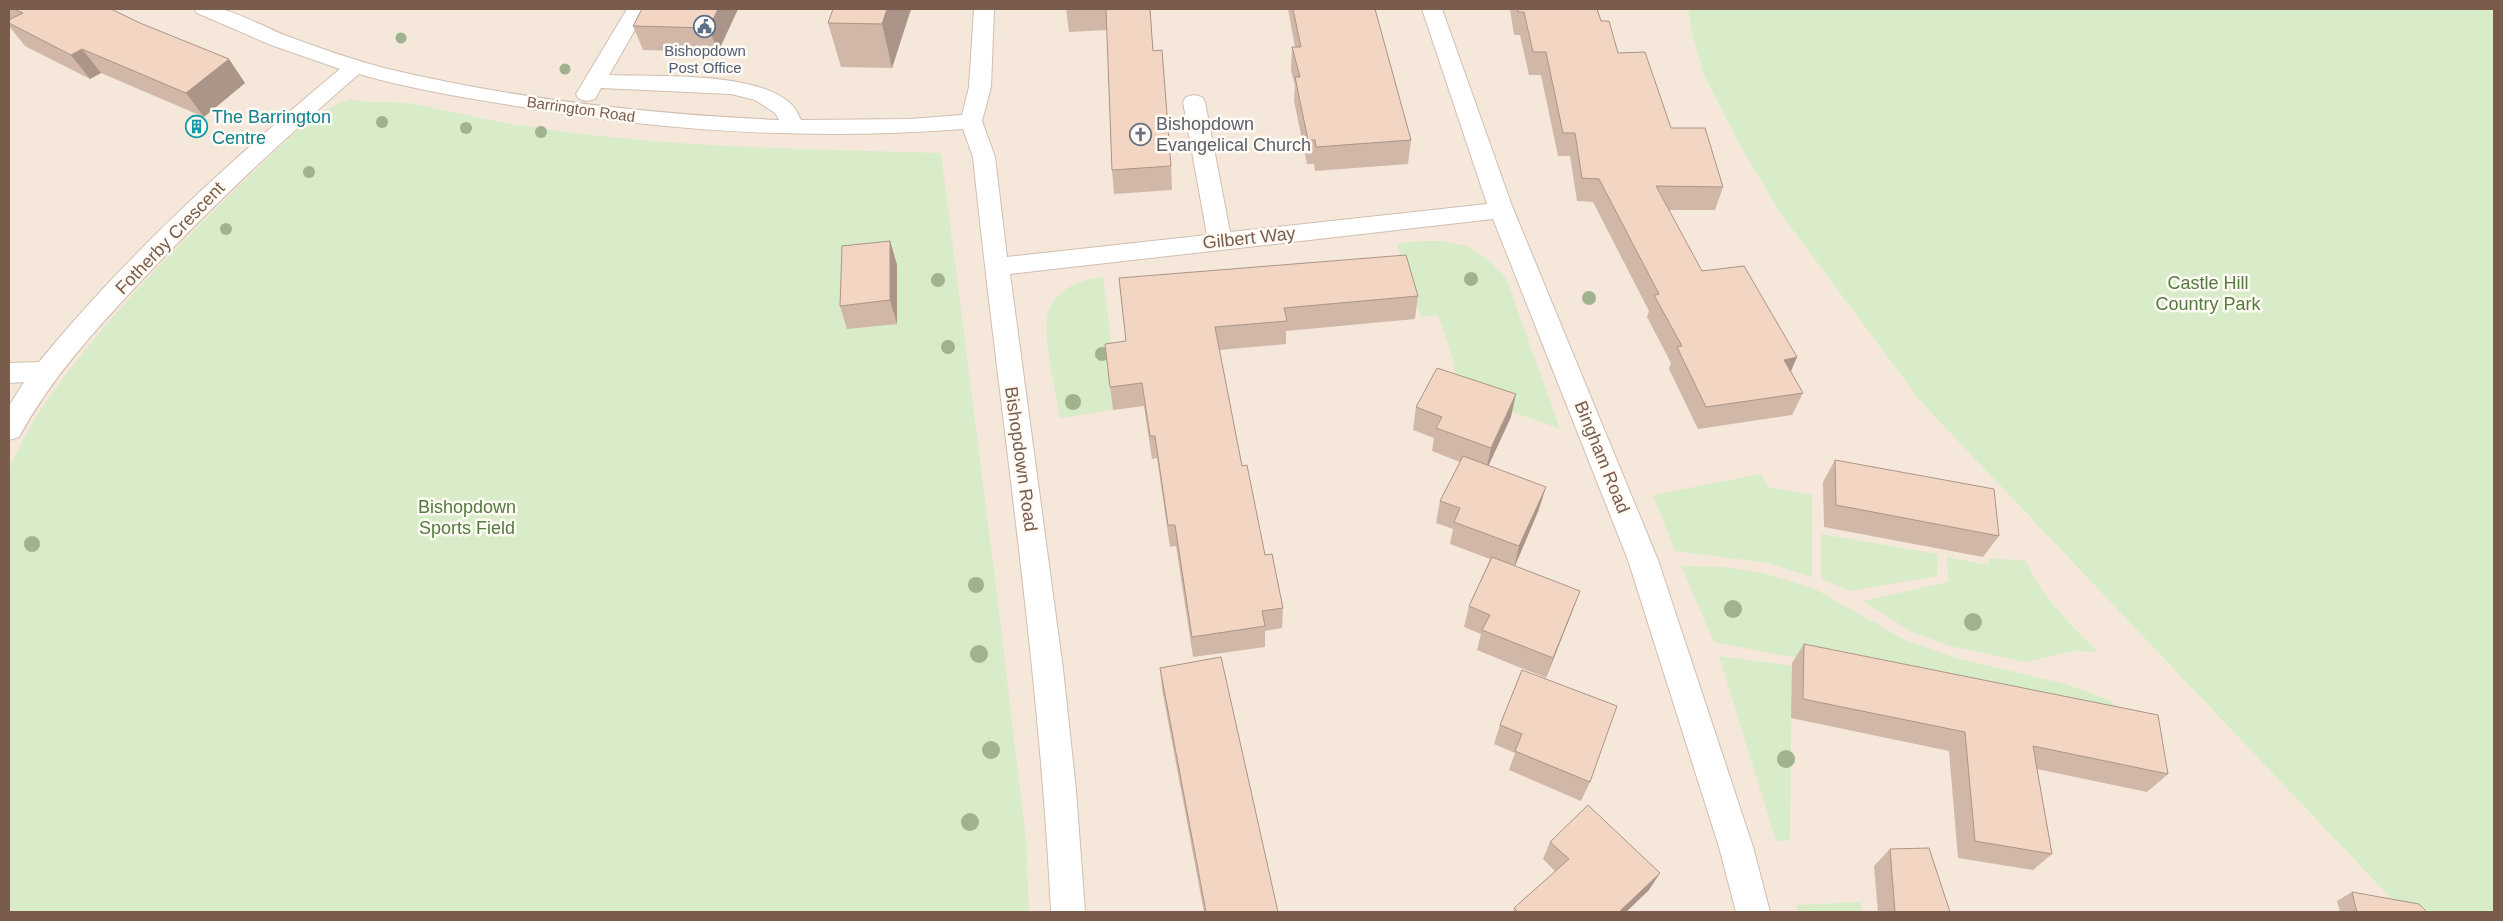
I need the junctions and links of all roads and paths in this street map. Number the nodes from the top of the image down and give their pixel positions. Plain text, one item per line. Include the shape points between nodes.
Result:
1 (204, 9) edge
2 (637, 9) edge
3 (984, 9) edge
4 (1432, 9) edge
5 (355, 67) junction
6 (595, 81) junction
7 (1194, 102) dead end
8 (578, 110) junction
9 (971, 121) junction
10 (794, 126) junction
11 (1502, 210) junction
12 (1220, 242) junction
13 (997, 266) junction
14 (9, 372) edge
15 (47, 372) junction
16 (9, 430) edge
17 (1068, 912) edge
18 (1752, 912) edge

1 - 5 street, Barrington Road via 253,31
2 - 6 street
3 - 9 street via 980,87
4 - 11 street, Bingham Road
5 - 8 street, Barrington Road via 444,87
5 - 15 street, Fotherby Crescent via 269,139 219,187 95,315
6 - 8 street
6 - 10 street via 731,87 763,94 784,108
7 - 12 street
8 - 10 street, Barrington Road via 697,122
9 - 10 street, Barrington Road via 911,127
9 - 13 street, Bishopdown Road via 984,157
11 - 12 street, Gilbert Way
11 - 18 street, Bingham Road via 1643,560 1733,837
12 - 13 street, Gilbert Way
13 - 17 street, Bishopdown Road via 1040,596
14 - 15 street
15 - 16 street, Fotherby Crescent

